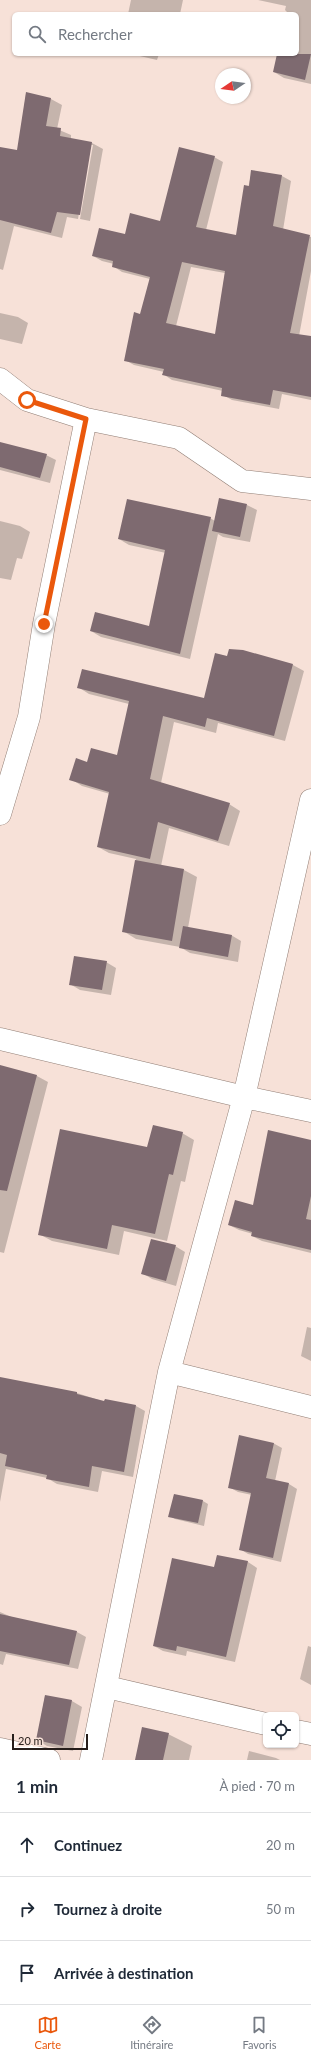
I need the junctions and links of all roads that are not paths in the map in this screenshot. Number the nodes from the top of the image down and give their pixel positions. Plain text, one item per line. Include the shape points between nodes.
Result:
1 (0, 379) edge
2 (86, 419) junction
3 (311, 489) edge
4 (311, 800) edge
5 (0, 814) edge
6 (0, 1039) edge
7 (244, 1097) junction
8 (311, 1111) edge
9 (169, 1372) junction
10 (311, 1407) edge
11 (106, 1688) junction
12 (263, 1723) edge
13 (299, 1732) edge
14 (311, 1734) edge
15 (0, 1749) edge
16 (49, 1760) edge
17 (91, 1760) edge

1 - 2 street via 27,400
2 - 3 street via 179,438 242,480
2 - 5 street via 44,624 29,717
4 - 7 street
6 - 7 street
7 - 8 street
7 - 9 street
9 - 10 street
9 - 11 street
11 - 12 street
11 - 17 street
13 - 14 street
15 - 16 street

